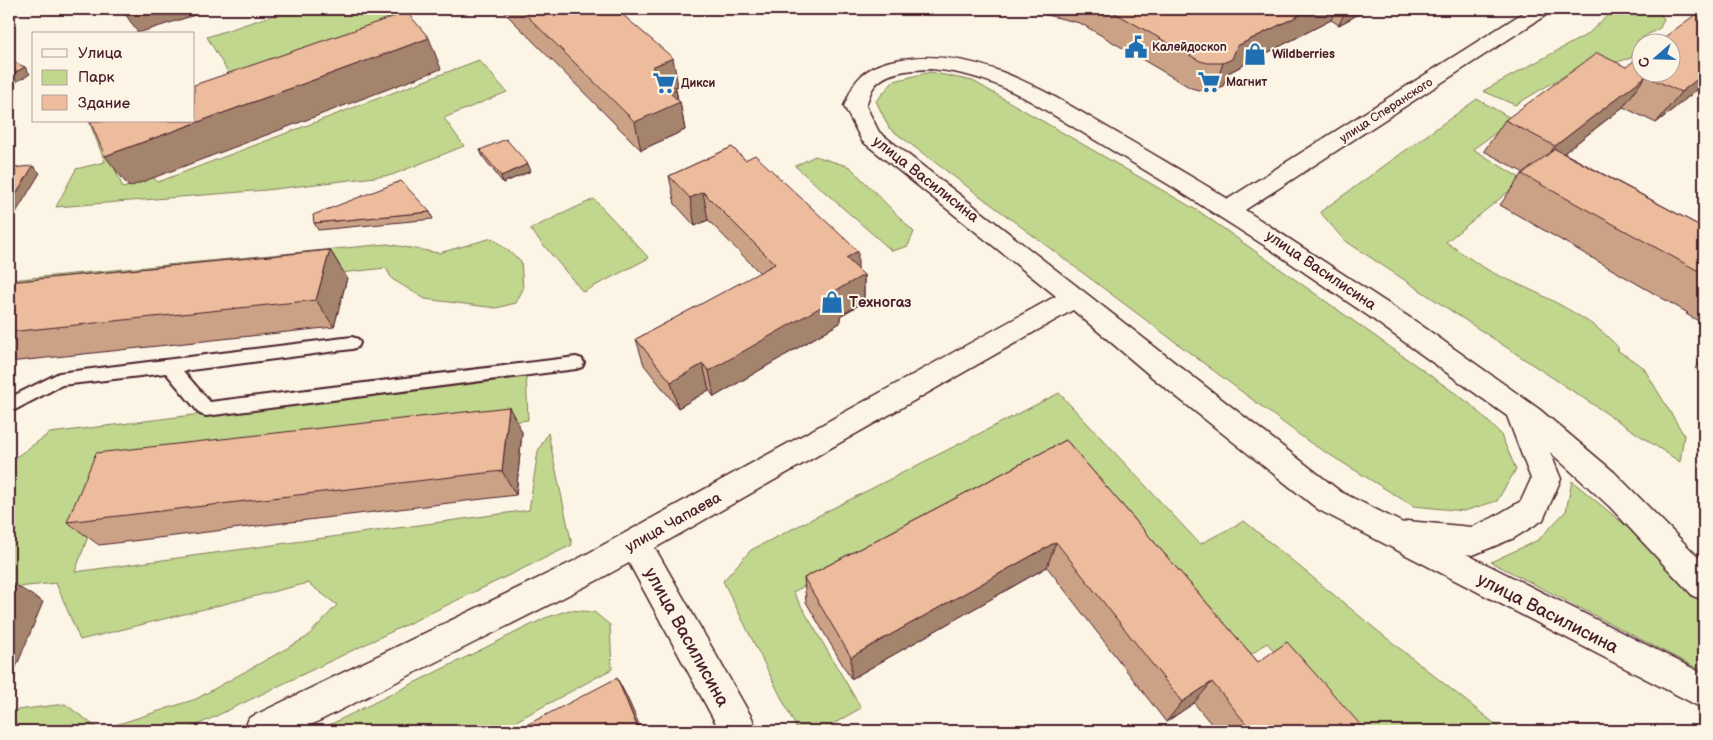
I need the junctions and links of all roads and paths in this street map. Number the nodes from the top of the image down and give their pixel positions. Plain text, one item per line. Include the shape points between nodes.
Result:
1 (1542, 9) edge
2 (1229, 209) junction
3 (1075, 297) junction
4 (352, 344) dead end
5 (576, 363) dead end
6 (170, 366) junction
7 (9, 406) edge
8 (1519, 411) junction
9 (1393, 534) junction
10 (635, 544) junction
11 (1704, 585) edge
12 (1704, 692) edge
13 (262, 731) edge
14 (739, 731) edge

1 - 2 street, улица Сперанского
2 - 3 street, улица Василисина via 1033,94 995,76 933,63 908,64 886,70 868,80 855,106 870,136
2 - 8 street, улица Василисина via 1344,285
3 - 9 street, улица Василисина via 1330,501
3 - 10 street, улица Чапаева
4 - 6 lane
5 - 6 lane via 206,409
6 - 7 lane via 59,379
8 - 9 street, улица Василисина via 1546,479 1532,510 1504,528 1473,541
8 - 11 street, улица Василисина via 1568,449 1624,501
9 - 12 street, улица Василисина
10 - 13 street, улица Чапаева
10 - 14 street, улица Василисина

